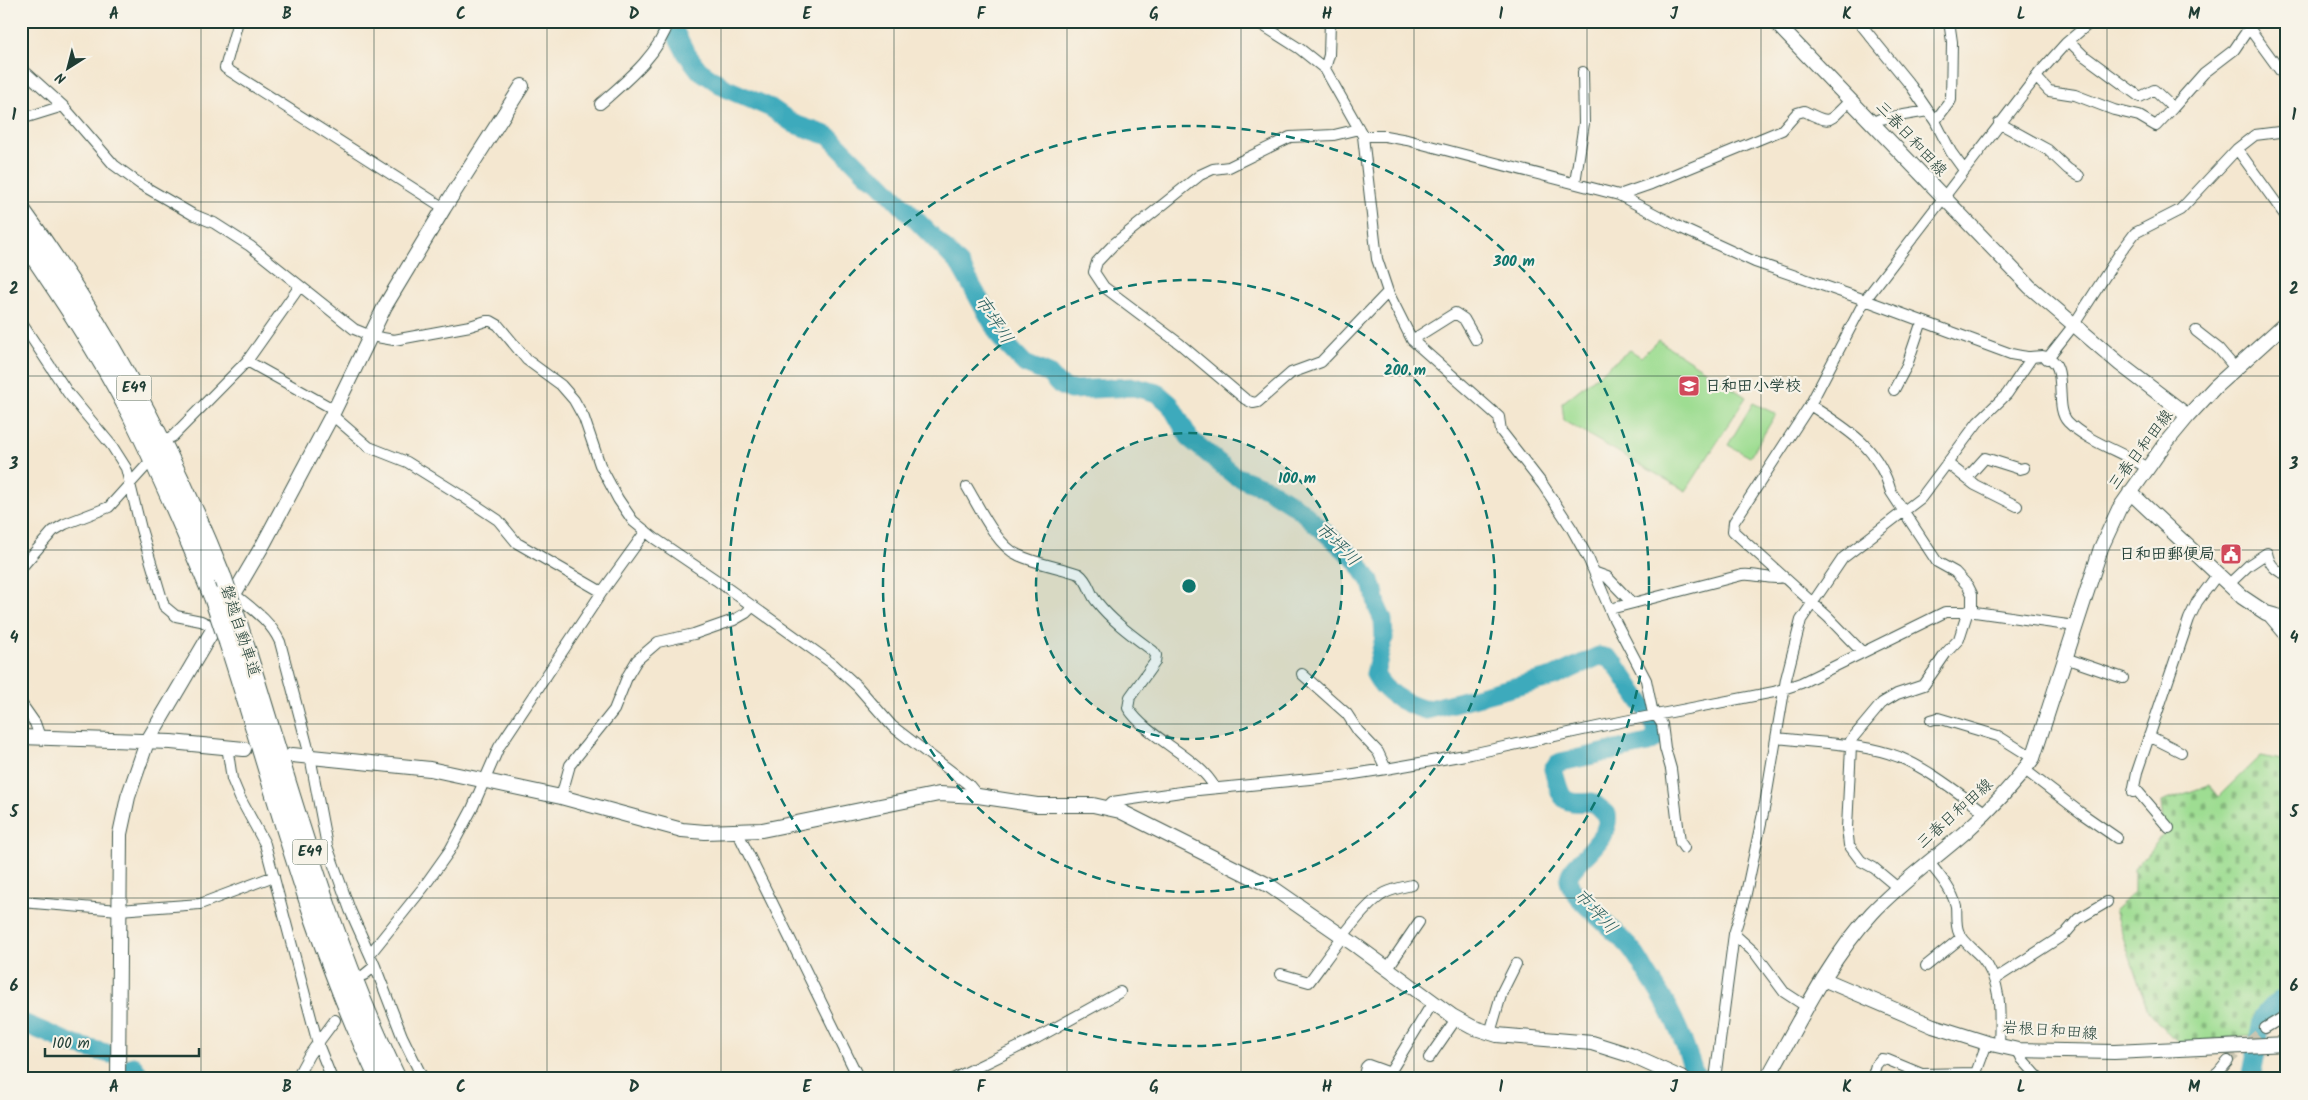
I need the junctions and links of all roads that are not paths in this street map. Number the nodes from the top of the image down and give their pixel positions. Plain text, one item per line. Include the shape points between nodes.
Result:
1 (238, 21) edge
2 (669, 21) edge
3 (1256, 21) edge
4 (1330, 21) edge
5 (1774, 21) edge
6 (1858, 21) edge
7 (1949, 21) edge
8 (2092, 21) edge
9 (2246, 24) edge
10 (2069, 41) junction
11 (21, 68) edge
12 (1325, 70) junction
13 (1583, 72) dead end
14 (2036, 77) junction
15 (2287, 80) edge
16 (522, 86) dead end
17 (1850, 101) junction
18 (600, 104) dead end
19 (63, 106) junction
20 (2173, 108) junction
21 (1928, 111) junction
22 (21, 119) edge
23 (1935, 121) junction
24 (1871, 123) junction
25 (1999, 123) junction
26 (2287, 131) edge
27 (1361, 132) junction
28 (2237, 149) junction
29 (1964, 170) junction
30 (2080, 176) dead end
31 (1575, 183) junction
32 (1619, 195) junction
33 (1944, 200) junction
34 (444, 208) junction
35 (21, 210) edge
36 (2287, 218) edge
37 (21, 237) edge
38 (300, 286) junction
39 (1388, 292) junction
40 (1865, 300) junction
41 (1922, 321) junction
42 (21, 322) edge
43 (2287, 322) edge
44 (2073, 326) junction
45 (2196, 331) dead end
46 (371, 336) junction
47 (1412, 340) junction
48 (1476, 340) dead end
49 (2032, 358) junction
50 (2048, 359) junction
51 (247, 362) junction
52 (2235, 368) junction
53 (1894, 390) dead end
54 (1810, 404) junction
55 (333, 413) junction
56 (2188, 416) junction
57 (172, 437) dead end
58 (1947, 463) junction
59 (147, 465) dead end
60 (2024, 468) dead end
61 (2147, 468) junction
62 (1967, 478) junction
63 (130, 483) junction
64 (967, 487) dead end
65 (2130, 492) junction
66 (2017, 506) dead end
67 (1904, 512) junction
68 (646, 531) junction
69 (21, 568) edge
70 (1596, 573) junction
71 (2287, 574) edge
72 (2218, 575) junction
73 (1784, 577) junction
74 (2228, 585) junction
75 (228, 586) junction
76 (602, 592) junction
77 (1812, 602) junction
78 (1632, 603) junction
79 (753, 606) junction
80 (1610, 609) junction
81 (1970, 611) junction
82 (2266, 613) junction
83 (2287, 619) edge
84 (2075, 626) junction
85 (214, 627) junction
86 (2287, 638) edge
87 (1862, 652) junction
88 (2065, 658) junction
89 (1302, 674) dead end
90 (2123, 678) dead end
91 (1786, 688) junction
92 (21, 703) edge
93 (1657, 716) junction
94 (1931, 720) dead end
95 (2149, 736) junction
96 (21, 737) edge
97 (40, 737) junction
98 (1778, 738) junction
99 (147, 742) junction
100 (1850, 745) junction
101 (226, 746) junction
102 (244, 749) dead end
103 (2181, 752) dead end
104 (292, 754) dead end
105 (310, 756) junction
106 (2033, 758) junction
107 (1386, 769) junction
108 (2025, 770) junction
109 (484, 779) junction
110 (1215, 788) junction
111 (978, 796) junction
112 (561, 797) junction
113 (1106, 807) junction
114 (1986, 813) junction
115 (2169, 828) dead end
116 (737, 831) junction
117 (2117, 838) dead end
118 (1684, 848) dead end
119 (1928, 861) junction
120 (274, 876) junction
121 (1412, 885) dead end
122 (1898, 888) junction
123 (21, 902) edge
124 (2107, 902) dead end
125 (119, 910) junction
126 (1418, 922) dead end
127 (1734, 934) junction
128 (1343, 937) junction
129 (1962, 937) junction
130 (370, 954) junction
131 (1516, 964) dead end
132 (375, 966) junction
133 (1926, 966) dead end
134 (1387, 969) junction
135 (1280, 974) dead end
136 (364, 975) dead end
137 (1823, 979) junction
138 (1994, 979) junction
139 (1120, 992) dead end
140 (1434, 1002) junction
141 (1807, 1007) junction
142 (1456, 1019) junction
143 (2284, 1019) edge
144 (334, 1020) dead end
145 (2265, 1028) tunnel mouth
146 (1490, 1033) junction
147 (318, 1044) junction
148 (2287, 1044) edge
149 (1993, 1045) junction
150 (2018, 1050) junction
151 (1429, 1058) dead end
152 (2228, 1061) tunnel mouth
153 (1769, 1074) edge
154 (1388, 1076) edge
155 (1976, 1076) edge
156 (118, 1079) edge
157 (296, 1079) edge
158 (332, 1079) edge
159 (379, 1079) edge
160 (397, 1079) edge
161 (423, 1079) edge
162 (859, 1079) edge
163 (953, 1079) edge
164 (1363, 1079) edge
165 (1683, 1079) edge
166 (1715, 1079) edge
167 (1784, 1079) edge
168 (1872, 1079) edge
169 (2040, 1079) edge
170 (2209, 1079) edge

1 - 34 street via 225,68
2 - 18 street via 653,54
3 - 12 street via 1300,49
4 - 12 street via 1329,56
5 - 17 street, 三春日和田線
6 - 21 street
7 - 23 street via 1951,100
8 - 10 street
9 - 15 street
9 - 20 street via 2240,43 2234,50 2204,73
10 - 14 street
10 - 20 street via 2140,97 2154,90
11 - 19 street
12 - 27 street
13 - 31 street via 1584,123
14 - 20 street via 2053,93 2075,95 2139,116 2156,126
14 - 25 street
16 - 34 street
17 - 24 street, 三春日和田線
17 - 32 street via 1831,120 1824,121 1804,111 1798,113 1782,130
19 - 22 street
19 - 38 street via 127,176 227,232
21 - 23 street
21 - 24 street
23 - 29 street
24 - 33 street, 三春日和田線
25 - 29 street
25 - 30 street via 2043,147
26 - 28 street via 2255,135
27 - 31 street via 1407,140
27 - 39 street via 1376,252
27 - 39 street via 1290,137 1229,167 1200,175 1116,243 1097,262 1094,272 1104,287 1253,403 1291,373 1321,362
28 - 36 street
28 - 44 street via 2180,210 2135,233
29 - 33 street
31 - 32 street
32 - 40 street via 1755,262
33 - 40 street
33 - 44 street, 三春日和田線
34 - 46 street via 385,306
35 - 75 highway, 磐越自動車道 / E49 via 67,276 125,371 185,489
37 - 159 highway, 磐越自動車道 / E49, bridge via 90,342 130,413 171,497 228,642 313,912
38 - 46 street via 354,329
38 - 51 street
39 - 47 street
40 - 41 street
40 - 54 street
41 - 49 street via 2011,354
41 - 53 street via 1907,365
42 - 63 street via 68,393 121,459
43 - 52 street
44 - 50 street
44 - 56 street, 三春日和田線
45 - 52 street
46 - 55 street
46 - 68 street via 394,340 486,321 498,325 527,360 561,385 574,400 584,418 600,465 618,499
47 - 48 street via 1455,313 1464,319
47 - 70 street via 1499,417 1501,431 1572,528
49 - 50 street
49 - 58 street via 2007,394 1978,422
50 - 61 street via 2058,371 2060,410 2066,421 2081,433
51 - 55 street
51 - 57 street
52 - 56 street
54 - 67 street via 1862,440 1889,478 1891,492
54 - 73 street via 1734,522 1733,531
55 - 75 street via 264,542
55 - 76 street via 369,446 407,462 465,498 498,520 517,543
56 - 61 street, 三春日和田線
58 - 62 street
58 - 67 street via 1921,498
59 - 63 street
60 - 62 street via 1985,458
61 - 65 street, 三春日和田線
62 - 66 street
63 - 69 street via 109,507 53,531
63 - 85 street via 164,606 176,616
64 - 110 street via 1008,549 1085,578 1089,592 1108,615 1153,651 1155,662 1130,697 1128,708 1149,730 1206,776
65 - 72 street
65 - 84 street, 三春日和田線 via 2118,509 2101,548
67 - 77 street via 1850,552
67 - 81 street via 1937,562 1968,586 1972,594
68 - 76 street
68 - 79 street
70 - 78 street via 1607,577
70 - 80 street
71 - 74 street via 2274,567 2267,553
72 - 74 street
72 - 95 street via 2196,602
73 - 77 street
73 - 78 street via 1745,574
74 - 82 street
75 - 85 street
75 - 105 street via 274,628
75 - 160 highway, 磐越自動車道 / E49, bridge via 315,871 349,969
76 - 109 street via 499,747
77 - 87 street
77 - 91 street via 1800,620
78 - 80 street
79 - 111 street via 833,664 892,726 969,785
79 - 112 street via 734,620 658,642 643,655 628,675 614,710 570,765
80 - 93 street via 1646,680 1652,709
81 - 84 street
81 - 87 street via 1945,612
81 - 100 street via 1959,639 1924,685 1882,703
82 - 83 street
82 - 86 street
84 - 88 street, 三春日和田線
85 - 99 street
87 - 91 street
88 - 90 street
88 - 106 street, 三春日和田線
89 - 107 street via 1346,714 1378,752
91 - 93 street
91 - 98 street
92 - 97 street
93 - 107 street
93 - 118 street via 1662,724 1680,842
94 - 106 street via 1938,718 1991,734
95 - 103 street
95 - 115 street via 2136,772 2134,789
96 - 97 street
97 - 99 street
98 - 100 street
98 - 127 street via 1747,888
99 - 101 street
99 - 125 street via 128,797 120,834
100 - 114 street via 1898,756 1946,784
100 - 122 street via 1849,845 1861,861
101 - 102 street
101 - 120 street via 232,778 265,844
104 - 105 street
105 - 109 street via 430,769
105 - 130 street via 327,846
106 - 108 street, 三春日和田線
107 - 110 street
108 - 114 street, 三春日和田線
108 - 117 street
109 - 112 street
109 - 130 street via 450,850
110 - 113 street via 1112,802
111 - 113 street via 1037,805
111 - 116 street via 940,794 762,830
112 - 116 street via 682,830
113 - 128 street via 1264,883
114 - 119 street, 三春日和田線
116 - 162 street
119 - 122 street, 三春日和田線
119 - 129 street via 1953,897 1957,927
120 - 125 street via 200,904
120 - 147 street
121 - 128 street via 1382,895
122 - 137 street, 三春日和田線 via 1851,938
123 - 125 street
124 - 138 street
125 - 156 street
126 - 134 street
127 - 141 street via 1755,952 1784,992
127 - 166 street
128 - 134 street
128 - 135 street via 1309,982
129 - 133 street
129 - 138 street via 1981,957
130 - 132 street
131 - 146 street via 1502,992
132 - 136 street
132 - 161 street via 402,1036
134 - 140 street
137 - 141 street, 三春日和田線
137 - 149 street, 岩根日和田線 via 1933,1026
138 - 149 street via 1999,994
139 - 163 street
140 - 142 street
140 - 154 street
141 - 153 street, 三春日和田線
142 - 146 street
142 - 151 street
143 - 145 street
144 - 147 street
146 - 165 street via 1592,1043 1630,1055
147 - 157 street
147 - 158 street
148 - 150 street, 岩根日和田線 via 2114,1052
149 - 150 street, 岩根日和田線
149 - 155 street
150 - 169 street
152 - 170 street
153 - 167 street
154 - 164 street via 1368,1065
155 - 168 street via 1922,1074 1881,1059

